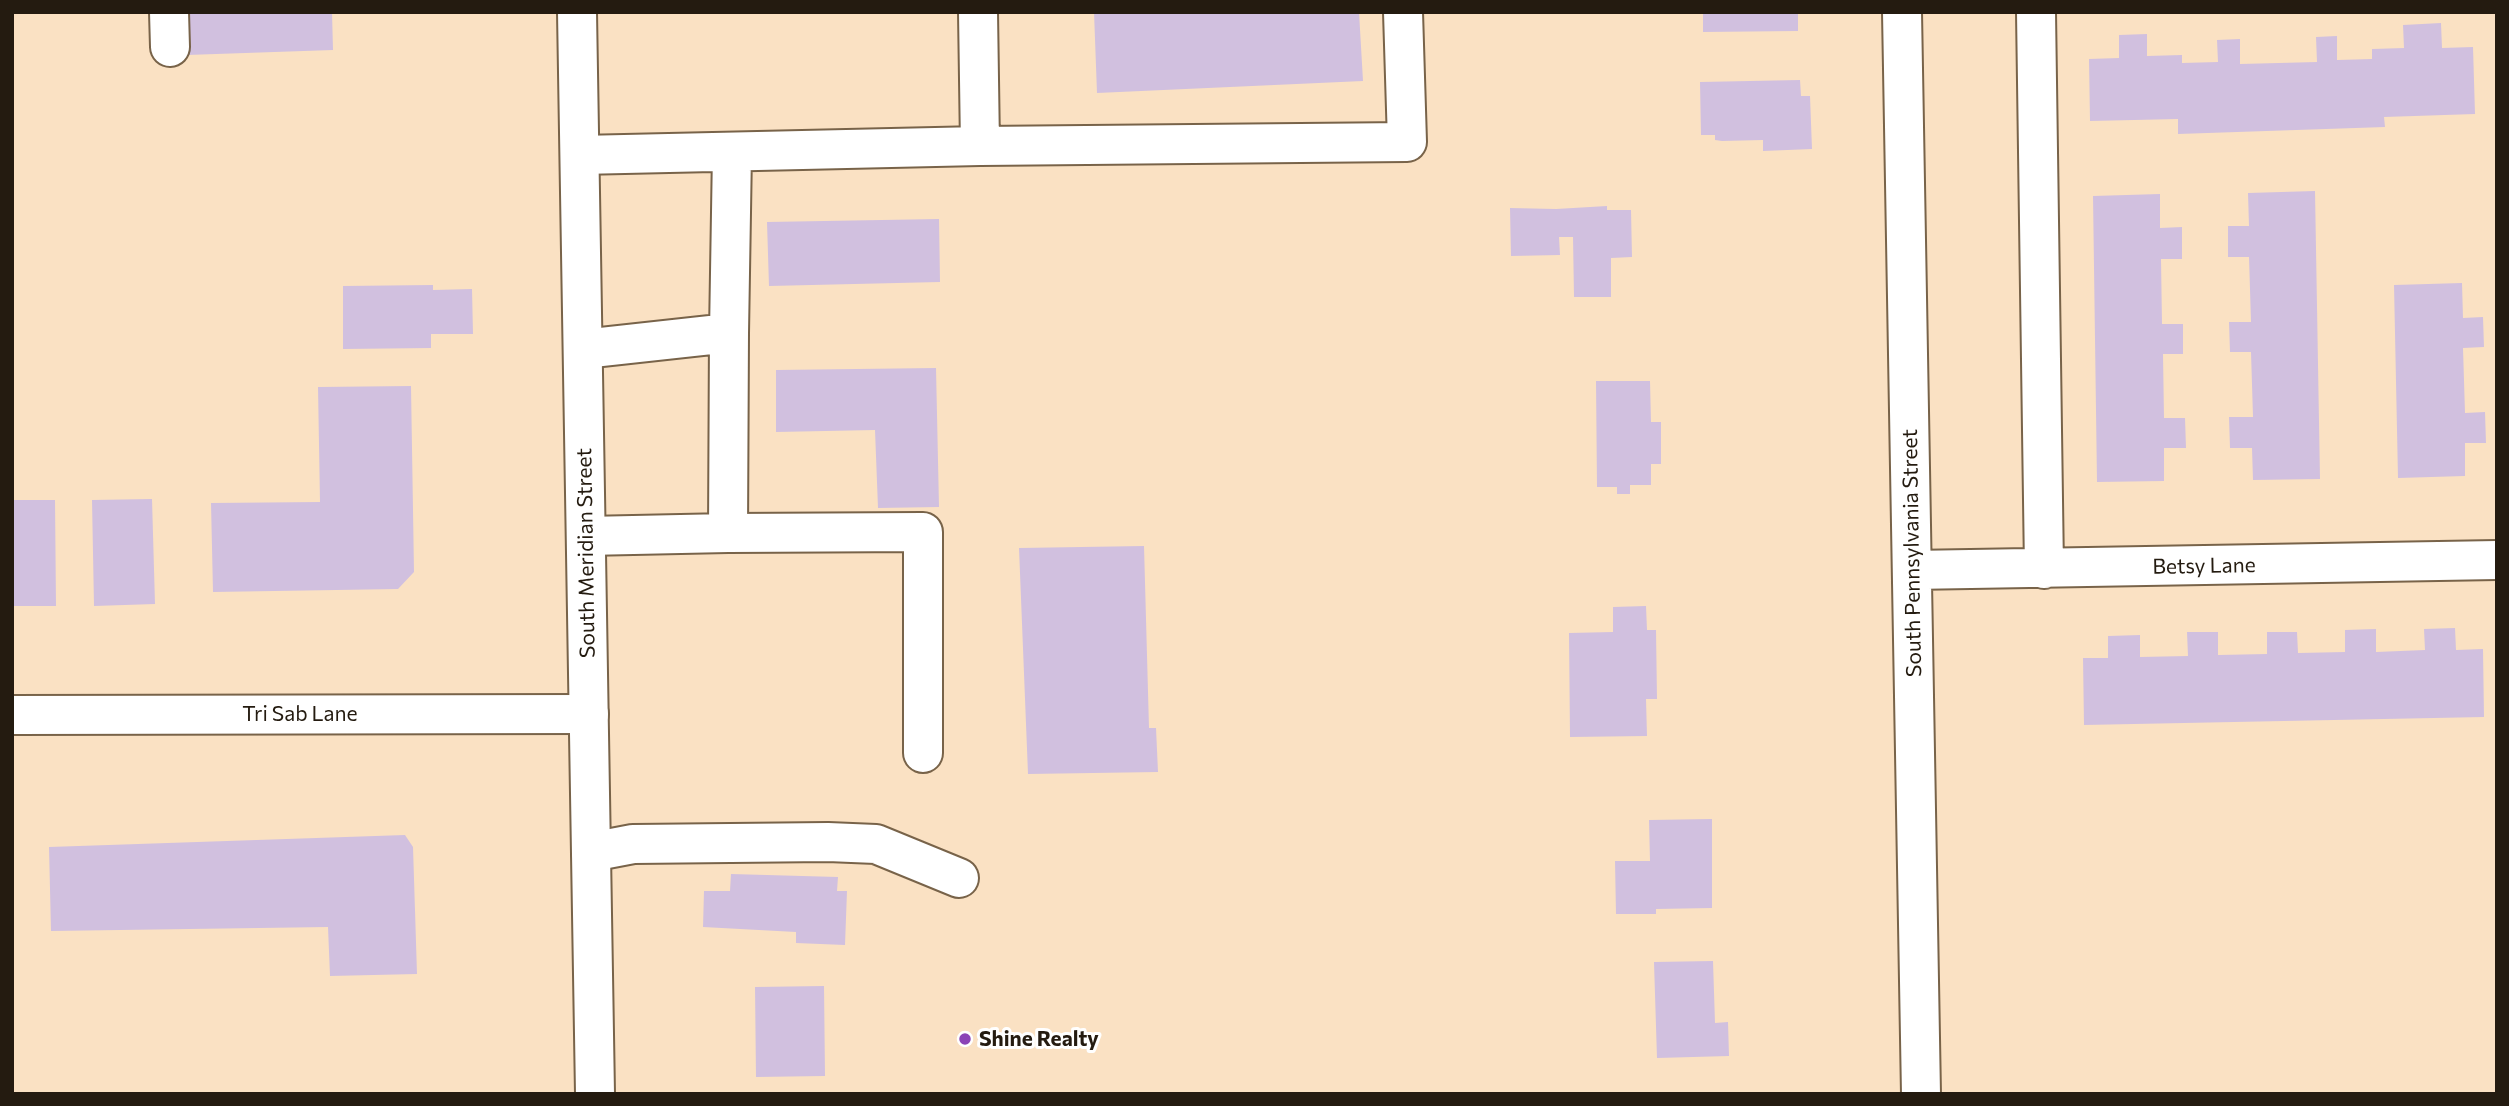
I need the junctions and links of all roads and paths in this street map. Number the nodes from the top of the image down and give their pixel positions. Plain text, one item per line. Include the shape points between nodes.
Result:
1 (577, 12) edge
2 (978, 12) edge
3 (1403, 12) edge
4 (1902, 12) edge
5 (2036, 12) edge
6 (980, 146) junction
7 (732, 152) junction
8 (580, 155) junction
9 (729, 333) junction
10 (583, 349) junction
11 (729, 533) junction
12 (586, 536) junction
13 (2497, 560) edge
14 (2044, 569) junction
15 (1912, 570) junction
16 (589, 714) junction
17 (12, 715) edge
18 (923, 753) dead end
19 (591, 852) junction
20 (959, 878) dead end
21 (595, 1094) edge
22 (1921, 1094) edge

1 - 8 street, South Meridian Street
2 - 6 street
3 - 6 street via 1407,142
4 - 15 street, South Pennsylvania Street
5 - 14 street
6 - 7 street
7 - 8 street
7 - 9 street
8 - 10 street, South Meridian Street
9 - 10 street
9 - 11 street
10 - 12 street, South Meridian Street
11 - 12 street
11 - 18 street via 923,532
12 - 16 street, South Meridian Street
13 - 14 street, Betsy Lane
14 - 15 street, Betsy Lane
15 - 22 street, South Pennsylvania Street
16 - 17 street, Tri Sab Lane
16 - 19 street, South Meridian Street
19 - 20 street via 633,844 876,844
19 - 21 street, South Meridian Street

